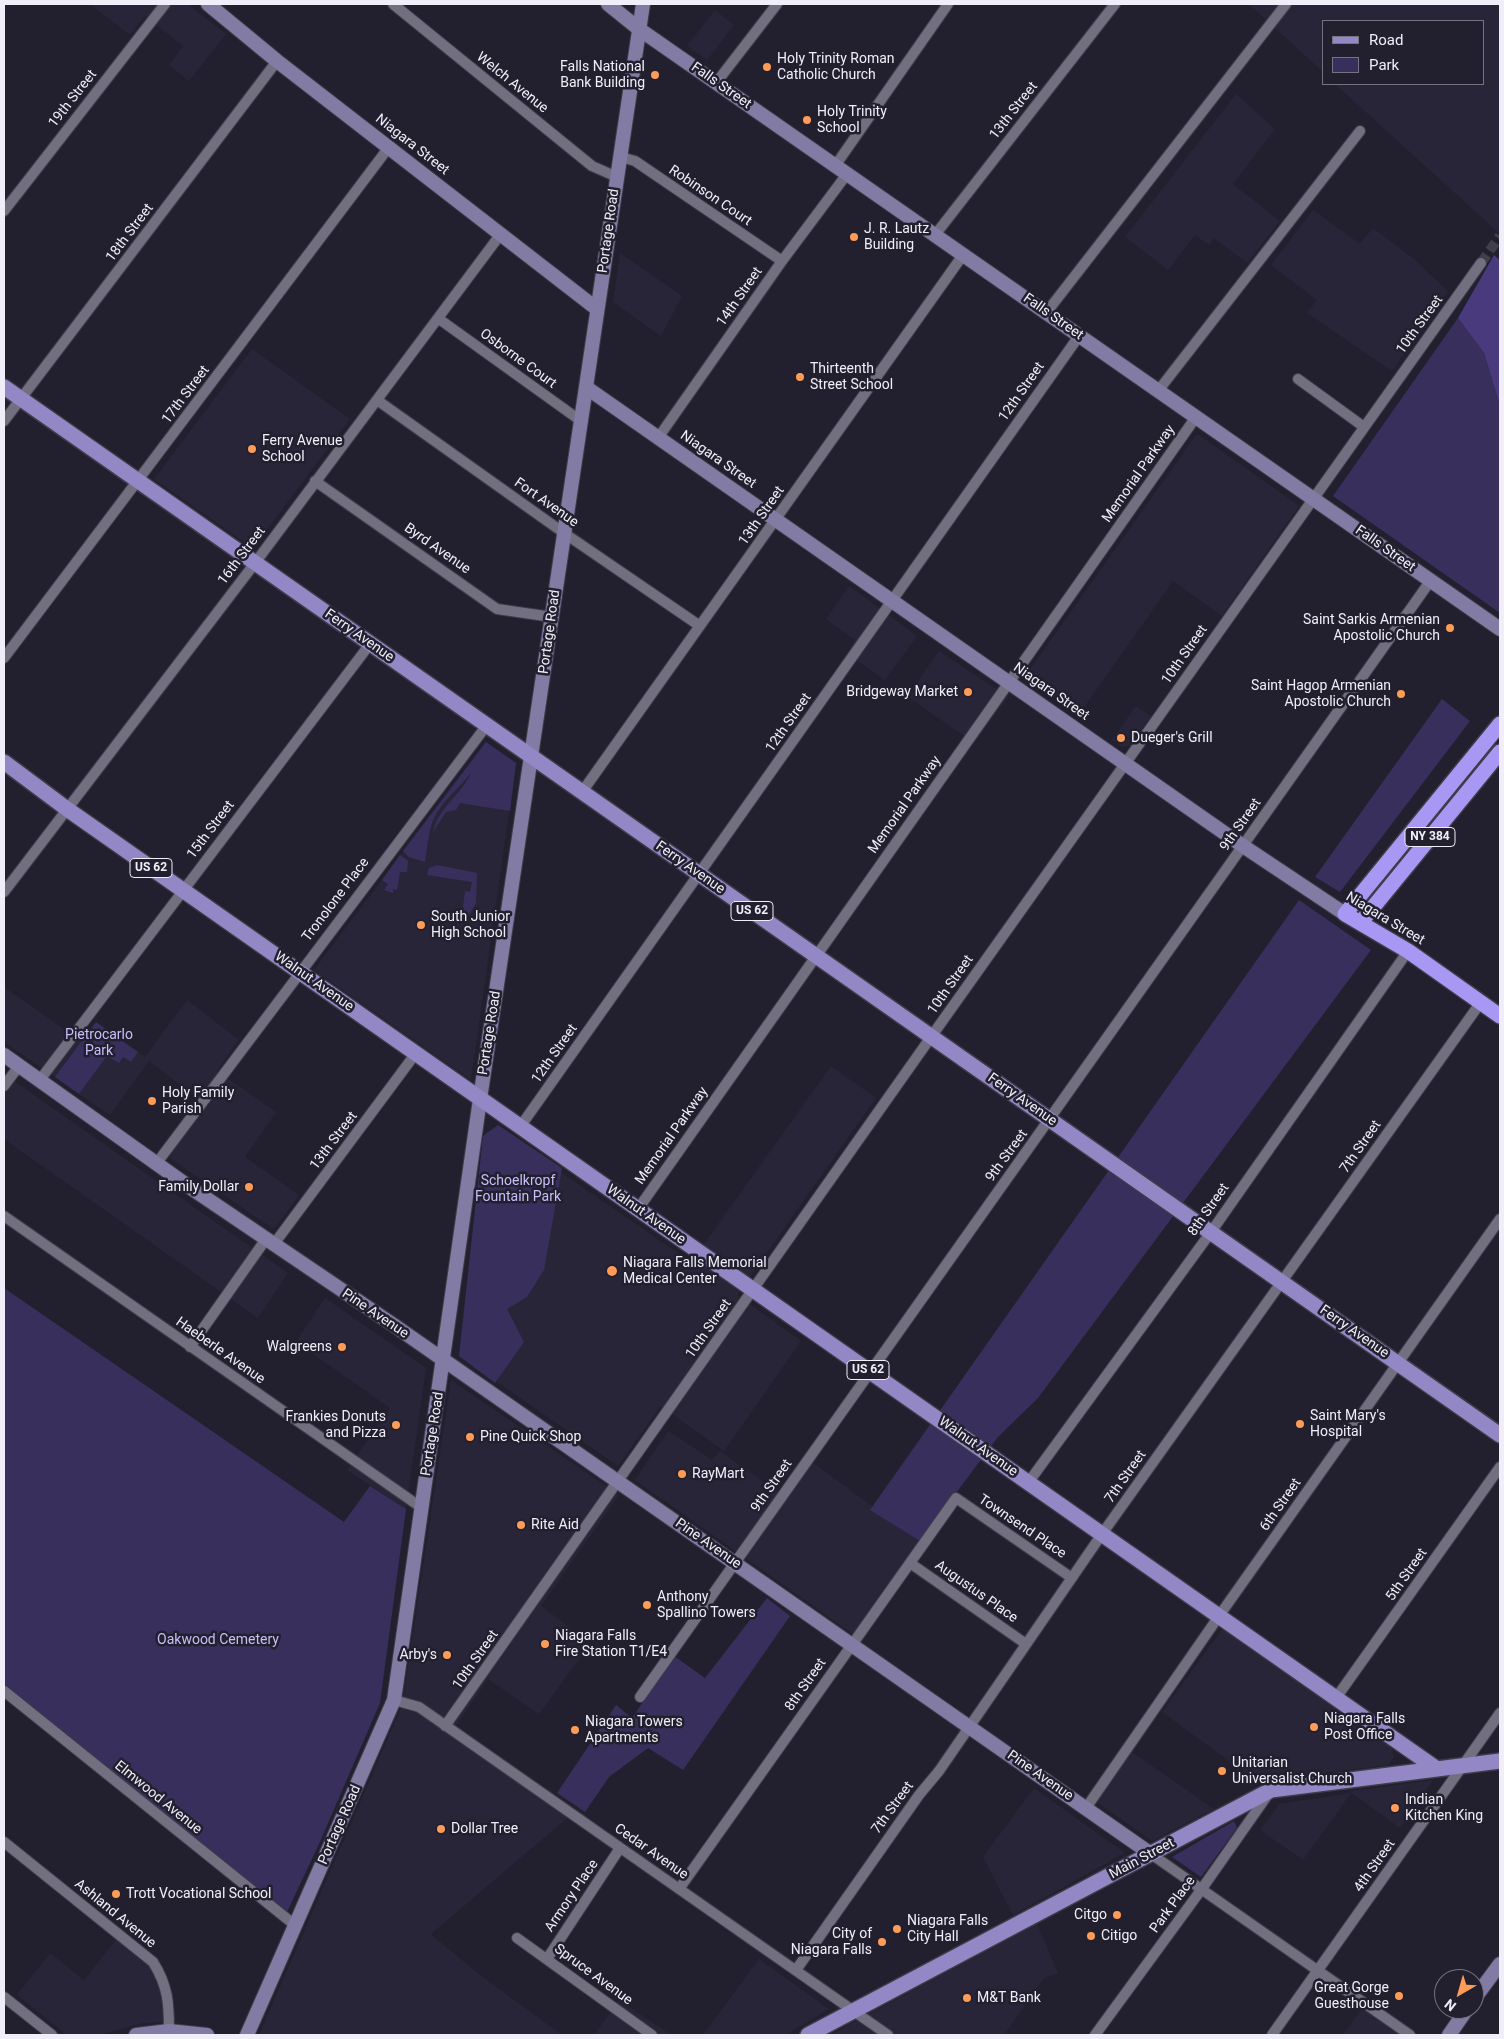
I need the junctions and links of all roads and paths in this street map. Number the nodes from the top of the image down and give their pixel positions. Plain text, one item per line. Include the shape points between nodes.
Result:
1 (165, 4) edge
2 (208, 4) edge
3 (393, 4) edge
4 (608, 4) edge
5 (643, 4) edge
6 (777, 4) edge
7 (948, 4) edge
8 (1115, 4) edge
9 (1286, 4) edge
10 (640, 29) junction
11 (277, 62) junction
12 (716, 83) junction
13 (1360, 131) dead end
14 (389, 148) junction
15 (621, 157) junction
16 (835, 166) junction
17 (848, 174) junction
18 (617, 177) junction
19 (4, 211) edge
20 (934, 235) junction
21 (500, 236) junction
22 (963, 255) junction
23 (782, 261) junction
24 (1482, 263) tunnel mouth
25 (597, 309) junction
26 (1046, 313) junction
27 (439, 319) junction
28 (1079, 336) junction
29 (1298, 379) dead end
30 (4, 387) edge
31 (587, 388) junction
32 (1158, 391) junction
33 (20, 399) junction
34 (377, 400) junction
35 (1196, 417) junction
36 (4, 421) edge
37 (581, 421) junction
38 (1364, 427) junction
39 (658, 438) junction
40 (137, 481) junction
41 (316, 481) junction
42 (1314, 499) junction
43 (776, 520) junction
44 (564, 533) junction
45 (255, 563) junction
46 (1431, 580) junction
47 (892, 601) junction
48 (552, 617) junction
49 (700, 626) junction
50 (1500, 629) edge
51 (370, 644) junction
52 (4, 658) edge
53 (1008, 682) junction
54 (1500, 724) edge
55 (486, 725) junction
56 (1500, 752) edge
57 (532, 757) junction
58 (4, 762) edge
59 (1125, 763) junction
60 (582, 792) junction
61 (67, 809) junction
62 (1243, 846) junction
63 (698, 874) junction
64 (183, 890) junction
65 (4, 892) edge
66 (1345, 914) junction
67 (1361, 922) junction
68 (1408, 951) junction
69 (816, 956) junction
70 (299, 972) junction
71 (1481, 1002) junction
72 (1500, 1016) edge
73 (932, 1036) junction
74 (416, 1054) junction
75 (4, 1055) edge
76 (19, 1066) junction
77 (40, 1081) junction
78 (4, 1086) edge
79 (480, 1099) junction
80 (1050, 1120) junction
81 (520, 1126) junction
82 (156, 1164) junction
83 (638, 1209) junction
84 (4, 1216) edge
85 (1500, 1219) edge
86 (1211, 1232) junction
87 (270, 1241) junction
88 (1282, 1282) junction
89 (753, 1290) junction
90 (190, 1348) junction
91 (444, 1361) junction
92 (1398, 1363) junction
93 (870, 1372) junction
94 (1500, 1434) edge
95 (1500, 1467) edge
96 (619, 1483) junction
97 (1028, 1483) junction
98 (956, 1498) joint
99 (422, 1508) junction
100 (1102, 1534) junction
101 (735, 1563) junction
102 (910, 1563) junction
103 (1072, 1578) junction
104 (1219, 1616) junction
105 (1026, 1644) junction
106 (852, 1645) junction
107 (4, 1691) edge
108 (640, 1698) dead end
109 (1336, 1698) junction
110 (394, 1700) junction
111 (1500, 1713) edge
112 (445, 1726) junction
113 (970, 1728) junction
114 (1400, 1743) junction
115 (1500, 1761) edge
116 (1463, 1766) junction
117 (1437, 1769) junction
118 (1389, 1774) junction
119 (1271, 1790) junction
120 (1086, 1808) junction
121 (4, 1842) edge
122 (620, 1848) junction
123 (1152, 1854) junction
124 (679, 1889) junction
125 (1201, 1890) junction
126 (296, 1926) junction
127 (518, 1938) dead end
128 (547, 1959) junction
129 (1500, 1964) edge
130 (796, 1970) junction
131 (1318, 1971) junction
132 (1484, 1986) edge
133 (4, 1997) edge
134 (855, 2011) junction
135 (1460, 2019) edge
136 (169, 2031) junction
137 (52, 2035) edge
138 (136, 2035) edge
139 (207, 2035) edge
140 (247, 2035) edge
141 (652, 2035) edge
142 (808, 2035) edge
143 (888, 2035) edge
144 (1095, 2035) edge
145 (1272, 2035) edge
146 (1410, 2035) edge
147 (1449, 2035) edge

1 - 19 street, 19th Street
2 - 11 street, Niagara Street
3 - 18 street, Welch Avenue via 592,166
4 - 10 street, Falls Street
5 - 10 street, Portage Road
6 - 12 street
7 - 16 street
8 - 20 street, 13th Street
9 - 26 street
10 - 12 street, Falls Street
10 - 15 street, Portage Road
11 - 14 street, Niagara Street
11 - 33 street, 18th Street
12 - 16 street, Falls Street
13 - 32 street
14 - 21 street, Niagara Street
14 - 40 street, 17th Street
15 - 18 street, Portage Road
15 - 23 street, Robinson Court via 635,161
16 - 17 street, Falls Street
17 - 20 street, Falls Street
17 - 23 street, 14th Street
18 - 25 street, Portage Road
20 - 22 street, Falls Street
21 - 25 street, Niagara Street
21 - 27 street, 16th Street
22 - 26 street, Falls Street
22 - 43 street, 13th Street
23 - 39 street, 14th Street
24 - 38 street, 10th Street
25 - 31 street, Portage Road
26 - 28 street, Falls Street
27 - 34 street, 16th Street
27 - 37 street, Osborne Court
28 - 32 street, Falls Street
28 - 47 street, 12th Street
29 - 38 street
30 - 33 main road, Ferry Avenue / US 62
31 - 37 street, Portage Road
31 - 39 street, Niagara Street
32 - 35 street, Falls Street
33 - 36 street, 18th Street
33 - 40 main road, Ferry Avenue / US 62
34 - 41 street, 16th Street
34 - 44 street, Fort Avenue
35 - 42 street, Falls Street
35 - 53 street, Memorial Parkway
37 - 44 street, Portage Road
38 - 42 street, 10th Street
39 - 43 street, Niagara Street
40 - 45 main road, Ferry Avenue / US 62
40 - 52 street, 17th Street
41 - 45 street, 16th Street
41 - 48 street, Byrd Avenue via 497,609
42 - 46 street, Falls Street
42 - 59 street, 10th Street
43 - 47 street, Niagara Street
43 - 49 street, 13th Street
44 - 48 street, Portage Road
44 - 49 street, Fort Avenue
45 - 51 main road, Ferry Avenue / US 62
45 - 61 street, 16th Street
46 - 50 street, Falls Street
46 - 62 street, 9th Street
47 - 53 street, Niagara Street
47 - 63 street, 12th Street
48 - 57 street, Portage Road
49 - 60 street, 13th Street
51 - 55 main road, Ferry Avenue / US 62
51 - 64 street, 15th Street
53 - 59 street, Niagara Street
53 - 69 street, Memorial Parkway
54 - 66 highway, NY 384
55 - 57 main road, Ferry Avenue / US 62
55 - 70 street, Tronolone Place
56 - 67 highway, NY 384
57 - 60 main road, Ferry Avenue / US 62
57 - 79 street, Portage Road
58 - 61 main road, Walnut Avenue / US 62
59 - 62 street, Niagara Street
59 - 73 street, 10th Street
60 - 63 main road, Ferry Avenue / US 62
61 - 64 main road, Walnut Avenue / US 62
61 - 65 street, 16th Street
62 - 66 street, Niagara Street
62 - 80 street, 9th Street
63 - 69 main road, Ferry Avenue / US 62
63 - 81 street, 12th Street
64 - 70 main road, Walnut Avenue / US 62
64 - 77 street, 15th Street
66 - 67 highway, Niagara Street
67 - 68 highway, Niagara Street
68 - 71 highway, Niagara Street
68 - 86 street, 8th Street
69 - 73 main road, Ferry Avenue / US 62
69 - 83 street, Memorial Parkway
70 - 74 main road, Walnut Avenue / US 62
70 - 82 street, Tronolone Place
71 - 72 highway, Niagara Street
71 - 88 street, 7th Street
73 - 80 main road, Ferry Avenue / US 62
73 - 89 street, 10th Street
74 - 79 main road, Walnut Avenue / US 62
74 - 87 street, 13th Street
75 - 76 street, Pine Avenue
76 - 77 street, Pine Avenue
76 - 78 street
77 - 82 street, Pine Avenue
79 - 81 main road, Walnut Avenue / US 62
79 - 91 street, Portage Road
80 - 86 main road, Ferry Avenue / US 62
80 - 93 street, 9th Street
81 - 83 main road, Walnut Avenue / US 62
82 - 87 street, Pine Avenue
83 - 89 main road, Walnut Avenue / US 62
84 - 90 street, Haeberle Avenue
85 - 92 street, 6th Street
86 - 88 main road, Ferry Avenue / US 62
86 - 97 street, 8th Street
87 - 90 street, 13th Street
87 - 91 street, Pine Avenue
88 - 92 main road, Ferry Avenue / US 62
88 - 100 street, 7th Street
89 - 93 main road, Walnut Avenue / US 62
89 - 96 street, 10th Street
90 - 99 street, Haeberle Avenue
91 - 96 street, Pine Avenue
91 - 99 street, Portage Road
92 - 94 main road, Ferry Avenue / US 62
92 - 104 street, 6th Street
93 - 97 main road, Walnut Avenue / US 62
93 - 101 street, 9th Street
95 - 109 street, 5th Street
96 - 101 street, Pine Avenue
96 - 112 street, 10th Street
97 - 100 main road, Walnut Avenue / US 62
98 - 102 street, 8th Street
98 - 103 street, Townsend Place
99 - 110 street, Portage Road
100 - 103 street, 7th Street
100 - 104 main road, Walnut Avenue / US 62
101 - 106 street, Pine Avenue
101 - 108 street, 9th Street
102 - 105 street, Augustus Place
102 - 106 street, 8th Street
103 - 105 street, 7th Street
104 - 109 main road, Walnut Avenue / US 62
104 - 120 street, 6th Street
105 - 113 street, 7th Street
106 - 113 street, Pine Avenue
106 - 124 street, 8th Street
107 - 126 street, Elmwood Avenue
109 - 114 main road, Walnut Avenue / US 62
110 - 112 street, Cedar Avenue via 419,1707
110 - 126 street, Portage Road
111 - 116 street, 4th Street
112 - 122 street, Cedar Avenue
113 - 120 street, Pine Avenue
113 - 130 street, 7th Street
114 - 117 main road, Walnut Avenue / US 62
114 - 118 main road via 1401,1761
115 - 116 main road, Main Street
116 - 117 main road, Main Street
116 - 131 street, 4th Street
117 - 118 main road, Main Street
118 - 119 main road, Main Street
119 - 123 main road, Main Street
119 - 125 street, Park Place
120 - 123 street, Pine Avenue
121 - 136 street, Ashland Avenue via 153,1962 167,1990
122 - 124 street, Cedar Avenue
122 - 128 street, Armory Place
123 - 125 street, Pine Avenue
123 - 134 main road, Main Street
124 - 130 street, Cedar Avenue
125 - 131 street, Pine Avenue
125 - 144 street, Park Place
126 - 140 street, Portage Road
127 - 128 street, Spruce Avenue
128 - 141 street, Spruce Avenue
129 - 132 street
130 - 134 street, Cedar Avenue
131 - 145 street, 4th Street
131 - 146 street, Pine Avenue
133 - 137 street
134 - 142 main road, Main Street
134 - 143 street, Cedar Avenue
135 - 147 street
136 - 138 street
136 - 139 street

